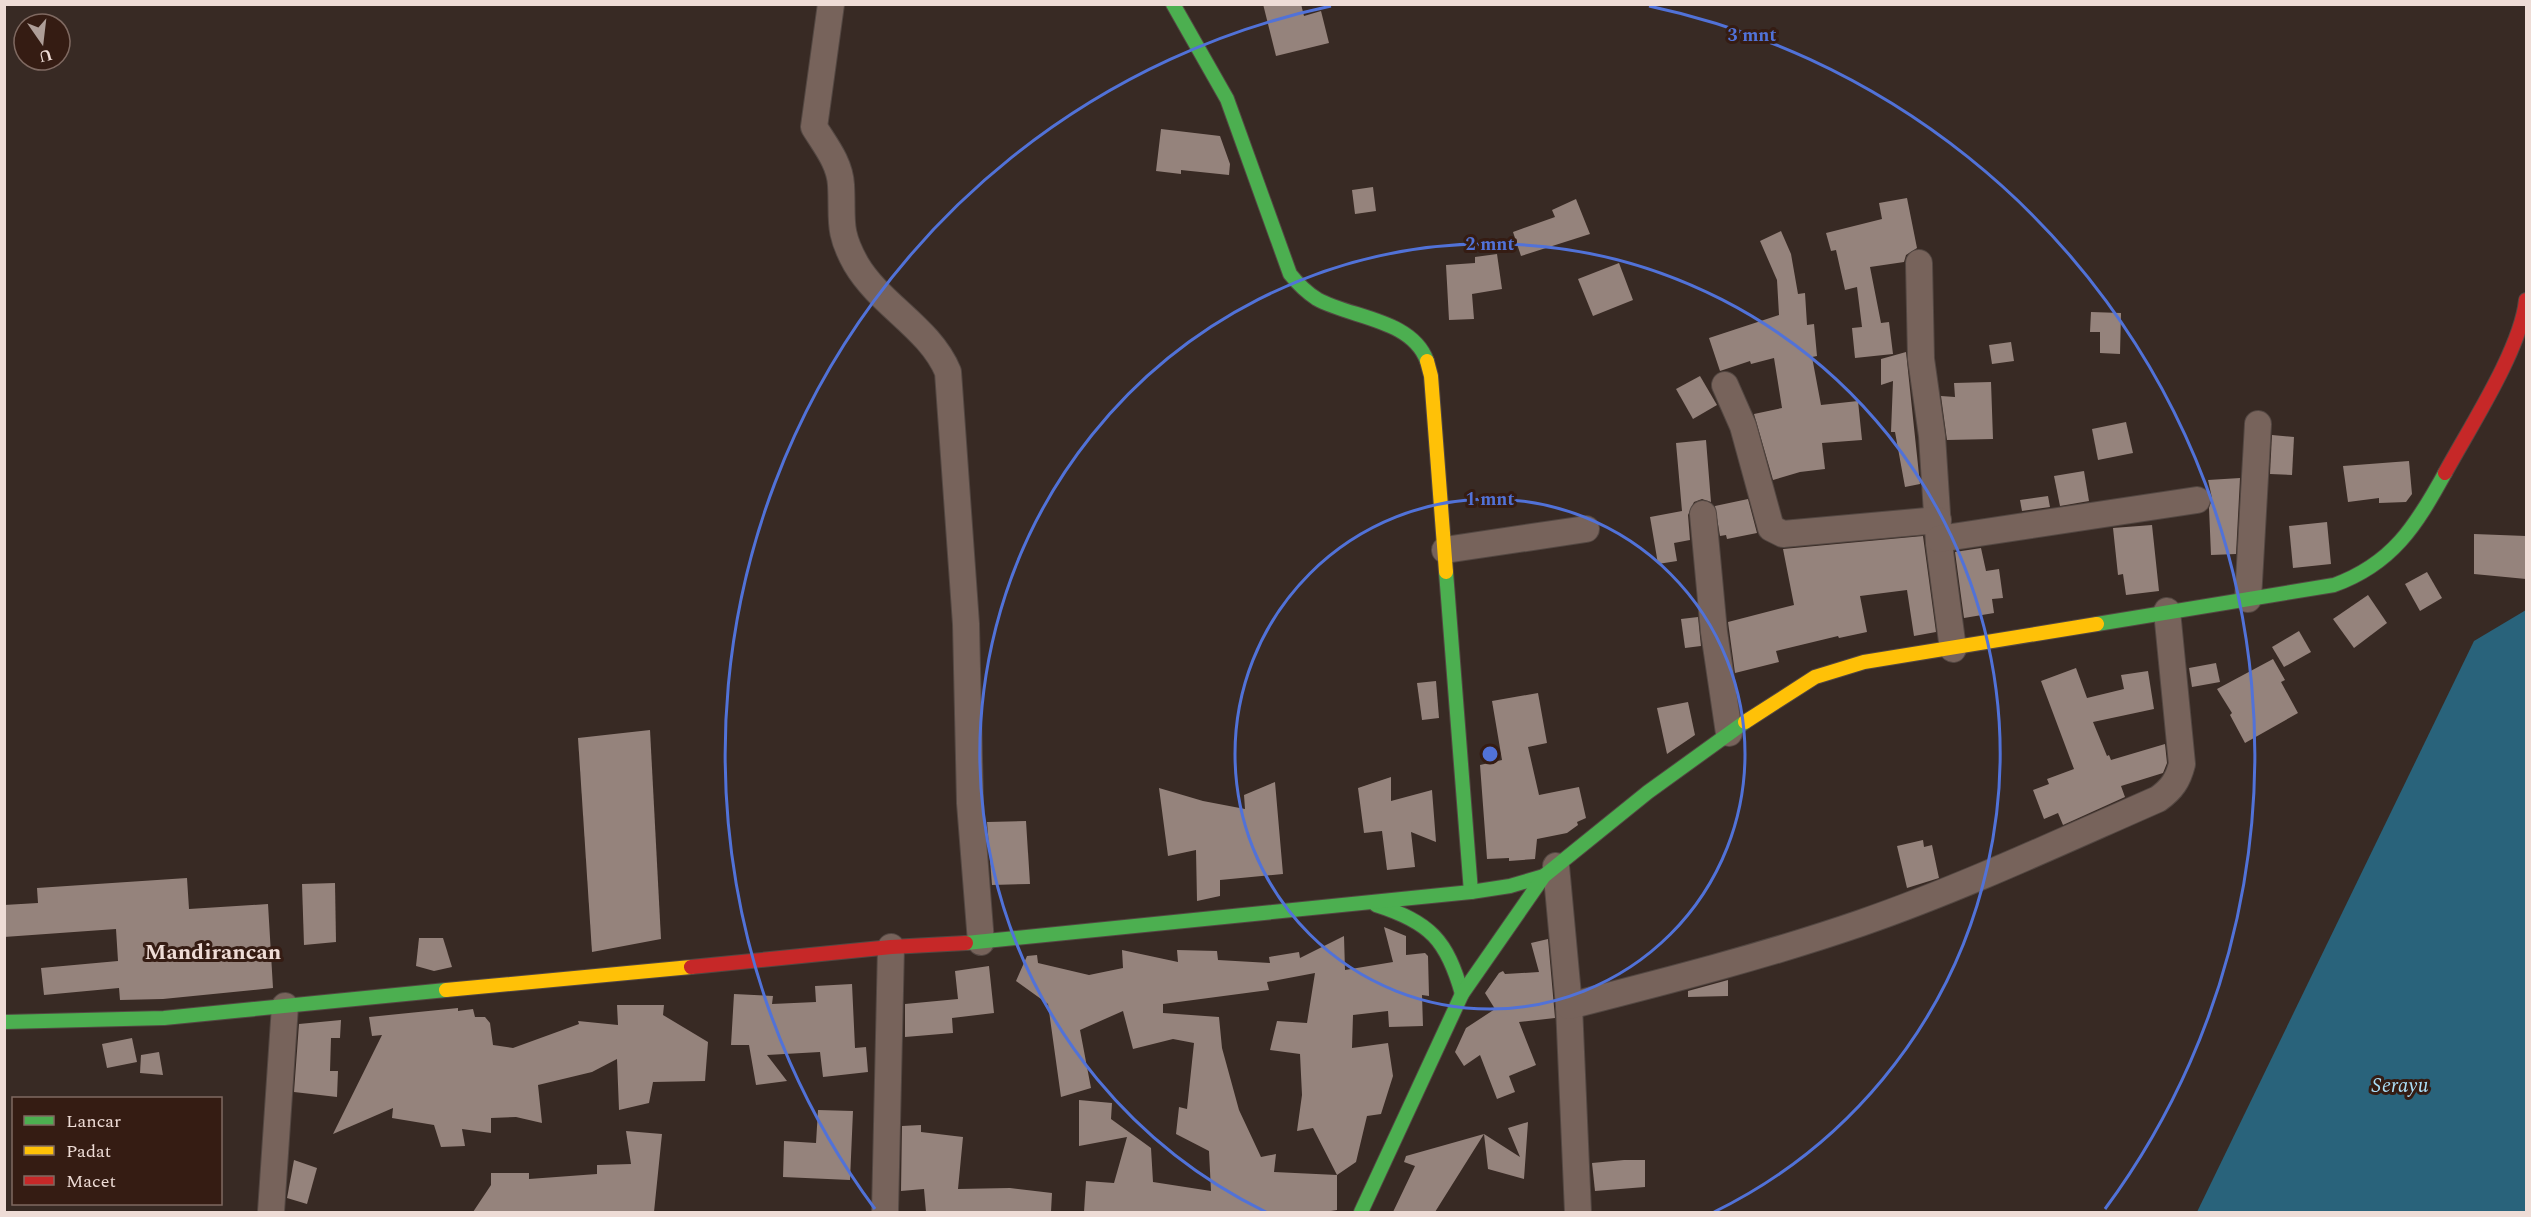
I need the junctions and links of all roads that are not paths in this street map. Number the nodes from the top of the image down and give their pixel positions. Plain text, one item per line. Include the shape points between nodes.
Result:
1 (831, 4) edge
2 (1173, 4) edge
3 (1919, 263) dead end
4 (2526, 312) edge
5 (1725, 385) dead end
6 (2258, 424) dead end
7 (2197, 500) dead end
8 (1703, 514) dead end
9 (1586, 529) dead end
10 (1939, 530) junction
11 (1445, 550) junction
12 (2248, 599) junction
13 (2167, 611) junction
14 (1953, 649) junction
15 (1729, 733) junction
16 (1550, 871) junction
17 (1471, 892) junction
18 (1370, 903) junction
19 (981, 942) junction
20 (891, 947) junction
21 (1462, 994) junction
22 (285, 1006) junction
23 (1569, 1006) junction
24 (4, 1022) edge
25 (271, 1212) edge
26 (885, 1212) edge
27 (1362, 1212) edge
28 (1578, 1212) edge

1 - 19 street via 814,127 834,159 841,183 843,238 857,266 882,297 942,356 948,372 966,624 970,803
2 - 11 main road via 1227,99 1290,274 1299,288 1314,298 1400,331 1420,347 1431,376
3 - 10 street via 1921,359
4 - 12 main road via 2498,375 2427,506 2389,555 2361,575 2334,585
5 - 10 street via 1743,426 1771,528 1784,534
6 - 12 street
7 - 10 street
8 - 15 street
9 - 11 street
10 - 14 street
11 - 17 main road
12 - 13 main road
13 - 14 main road
13 - 23 street via 2181,764 2179,777 2158,799 1863,922 1734,964
14 - 15 main road via 1864,662 1815,677
15 - 16 main road
16 - 17 main road via 1510,886
16 - 21 main road
16 - 23 street
17 - 18 main road
18 - 19 main road
18 - 21 main road via 1406,914 1443,942 1454,962
19 - 20 main road
20 - 22 main road
20 - 26 street
21 - 27 main road
22 - 24 main road via 164,1018
22 - 25 street
23 - 28 street

